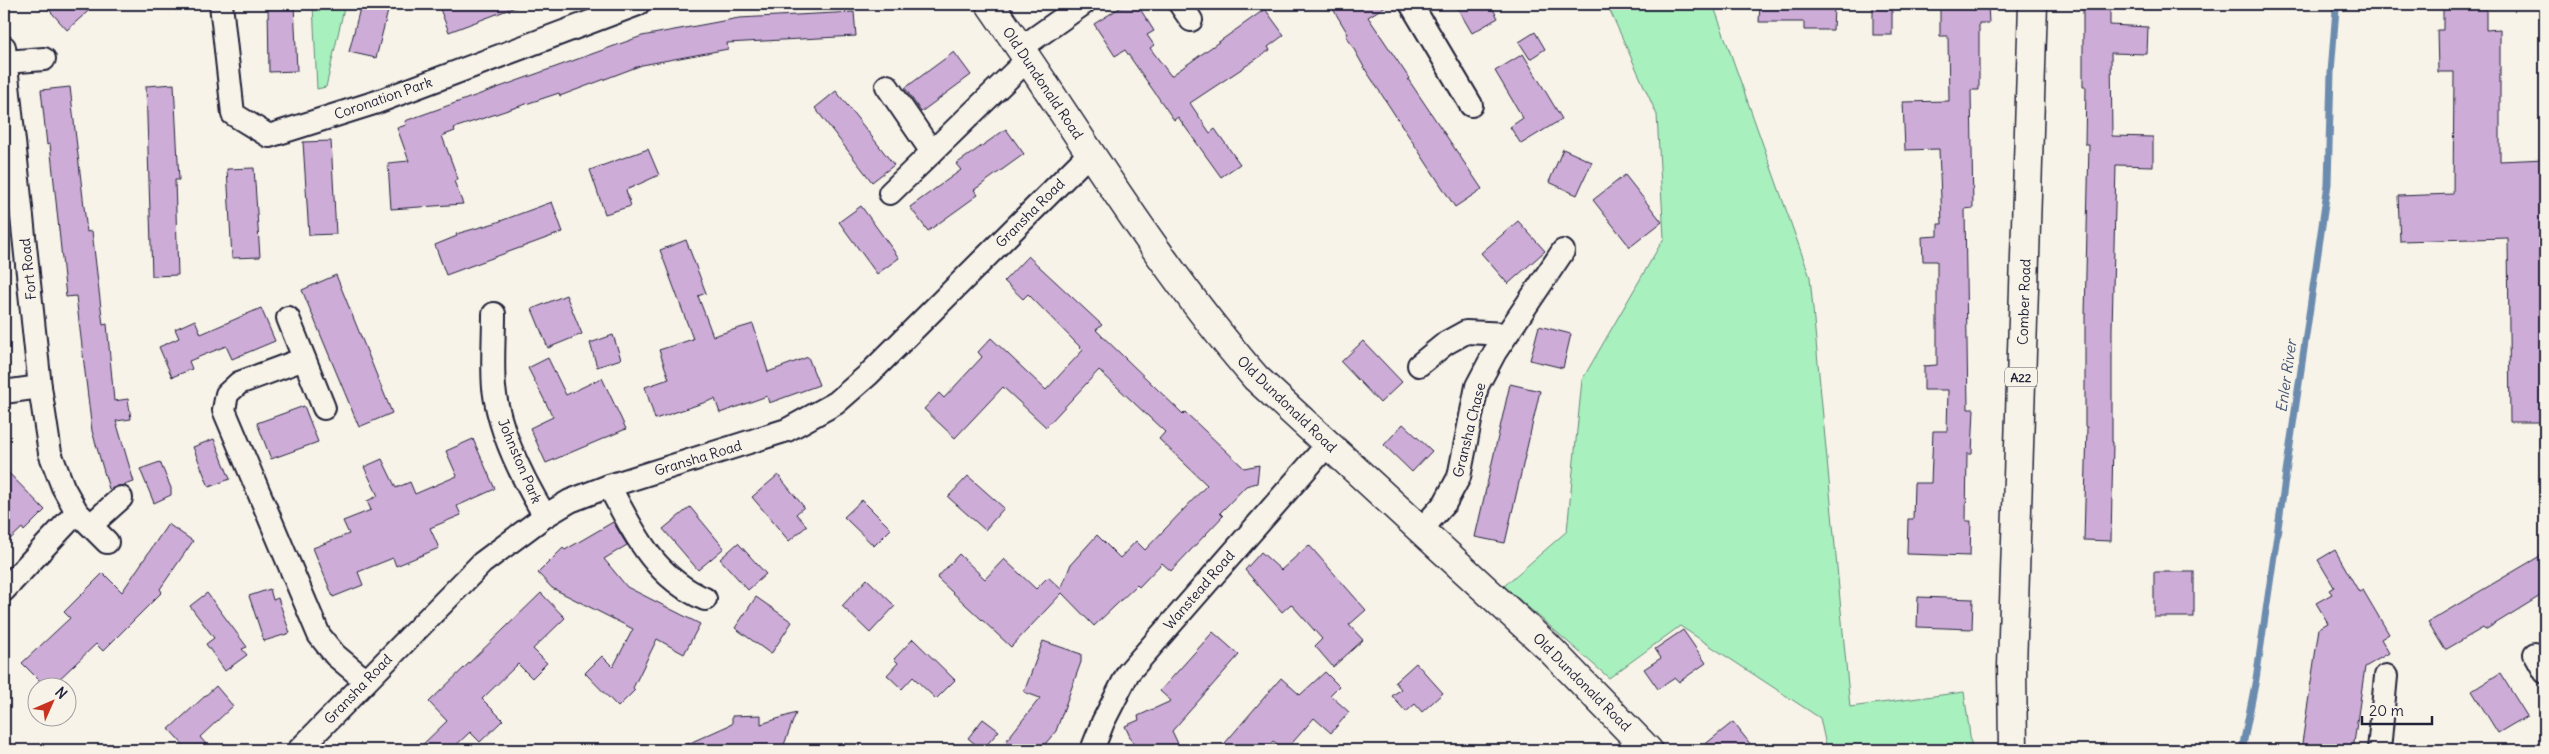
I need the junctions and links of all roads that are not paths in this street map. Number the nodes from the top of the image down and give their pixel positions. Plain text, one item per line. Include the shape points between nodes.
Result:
1 (221, 4) edge
2 (638, 4) edge
3 (990, 4) edge
4 (1083, 4) edge
5 (1411, 4) edge
6 (2033, 4) edge
7 (5, 54) edge
8 (1025, 54) junction
9 (44, 59) dead end
10 (887, 86) dead end
11 (1471, 105) dead end
12 (932, 152) junction
13 (1090, 153) junction
14 (890, 193) dead end
15 (1562, 251) dead end
16 (494, 314) dead end
17 (288, 318) dead end
18 (1507, 334) junction
19 (304, 358) junction
20 (1419, 365) dead end
21 (40, 387) junction
22 (4, 392) edge
23 (324, 408) dead end
24 (1328, 444) junction
25 (609, 486) junction
26 (121, 498) dead end
27 (545, 516) junction
28 (84, 519) junction
29 (1420, 531) junction
30 (107, 542) dead end
31 (4, 590) edge
32 (705, 599) dead end
33 (2386, 676) dead end
34 (366, 682) junction
35 (299, 750) edge
36 (1092, 750) edge
37 (1648, 750) edge
38 (2013, 750) edge
39 (2379, 750) edge

1 - 2 street, Coronation Park via 233,114 269,136 377,102
3 - 8 main road, Old Dundonald Road
4 - 8 street
5 - 11 street
6 - 38 main road, Comber Road / A22 via 2012,658
7 - 9 street, Fort Road
7 - 21 street, Fort Road
8 - 12 street
8 - 13 main road, Old Dundonald Road
10 - 12 street
12 - 14 street
13 - 24 main road, Old Dundonald Road via 1214,330 1256,378
13 - 25 street, Gransha Road via 836,403 787,430
15 - 18 street, Gransha Chase
16 - 27 street, Johnston Park via 494,387 501,424
17 - 19 street
18 - 20 street via 1466,332
18 - 29 street, Gransha Chase via 1477,386 1459,477 1445,503
19 - 23 street
19 - 34 street via 238,383 227,394 224,410 319,635 335,655
21 - 22 street
21 - 28 street, Fort Road via 50,453 62,487
24 - 29 main road, Old Dundonald Road
24 - 36 street, Wanstead Road via 1128,673 1102,722
25 - 27 street, Gransha Road via 570,501
25 - 32 street via 637,538 662,572 686,591
26 - 28 street
27 - 34 street, Gransha Road via 482,563
28 - 30 street, Fort Road
28 - 31 street
29 - 37 main road, Old Dundonald Road via 1548,647
33 - 39 street
34 - 35 street, Gransha Road

